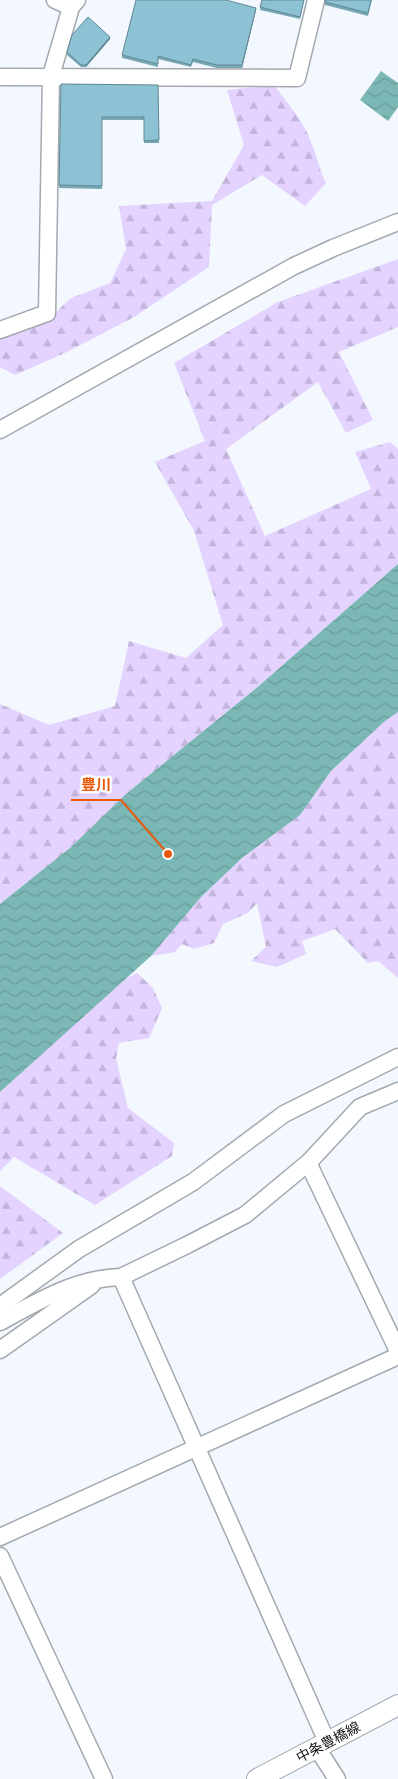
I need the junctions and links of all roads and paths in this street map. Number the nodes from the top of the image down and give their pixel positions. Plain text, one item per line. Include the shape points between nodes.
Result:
1 (55, 0) edge
2 (316, 0) edge
3 (74, 4) edge
4 (51, 76) junction
5 (0, 77) edge
6 (398, 222) edge
7 (0, 330) edge
8 (0, 430) edge
9 (398, 1057) edge
10 (398, 1091) edge
11 (309, 1162) junction
12 (79, 1249) junction
13 (121, 1276) junction
14 (103, 1277) junction
15 (39, 1301) junction
16 (0, 1306) edge
17 (0, 1322) edge
18 (0, 1340) edge
19 (0, 1350) edge
20 (398, 1352) edge
21 (398, 1356) edge
22 (196, 1447) junction
23 (0, 1537) edge
24 (0, 1556) edge
25 (398, 1705) edge
26 (322, 1745) junction
27 (104, 1779) edge
28 (257, 1779) edge
29 (337, 1779) edge

1 - 3 street
2 - 4 street via 297,78
3 - 4 street
4 - 5 street
4 - 7 street via 47,313
6 - 8 street via 294,266
9 - 12 street via 284,1114 193,1182
10 - 11 street via 360,1107
11 - 13 street via 245,1214
11 - 20 street
12 - 15 street via 72,1264
12 - 16 street
13 - 14 street
13 - 22 street
14 - 15 street via 80,1282
14 - 19 street
15 - 17 street
15 - 18 street
21 - 22 street
22 - 23 street
22 - 26 street
24 - 27 street
25 - 26 main road, 中条豊橋線
26 - 28 main road, 中条豊橋線
26 - 29 street

